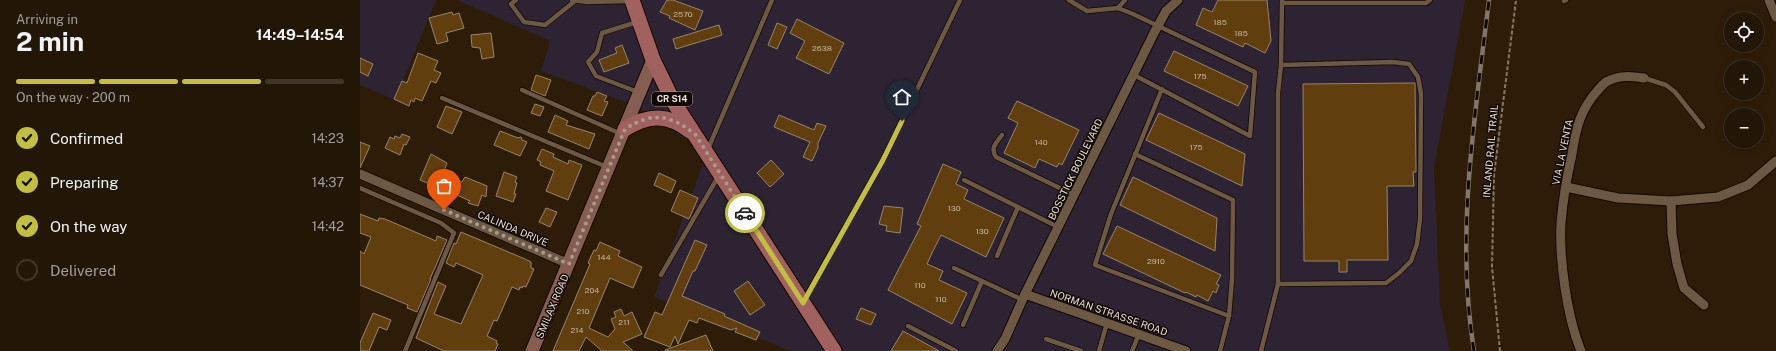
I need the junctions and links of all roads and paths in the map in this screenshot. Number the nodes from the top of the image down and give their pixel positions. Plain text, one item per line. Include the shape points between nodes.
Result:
1 (516, 0) edge
2 (571, 0) edge
3 (574, 0) edge
4 (632, 0) edge
5 (772, 0) edge
6 (960, 0) edge
7 (1069, 0) edge
8 (1125, 0) edge
9 (1178, 0) edge
10 (1430, 0) edge
11 (1516, 0) edge
12 (1770, 0) edge
13 (1282, 2) edge
14 (1118, 8) junction
15 (1776, 18) edge
16 (639, 21) junction
17 (1158, 26) junction
18 (652, 60) junction
19 (1281, 65) junction
20 (1134, 75) junction
21 (1644, 78) joint
22 (1162, 89) junction
23 (522, 90) dead end
24 (639, 93) junction
25 (442, 98) dead end
26 (1703, 127) dead end
27 (624, 132) junction
28 (695, 134) junction
29 (1002, 135) dead end
30 (707, 153) junction
31 (1135, 154) junction
32 (1776, 161) edge
33 (608, 168) junction
34 (720, 173) junction
35 (360, 174) edge
36 (964, 180) dead end
37 (1566, 186) junction
38 (360, 188) edge
39 (1074, 195) junction
40 (1671, 200) junction
41 (1018, 207) junction
42 (1058, 227) junction
43 (996, 256) dead end
44 (569, 264) junction
45 (954, 268) dead end
46 (660, 276) dead end
47 (982, 281) junction
48 (1278, 284) junction
49 (1024, 297) junction
50 (803, 303) junction
51 (1704, 305) dead end
52 (1229, 316) junction
53 (1107, 323) junction
54 (963, 325) dead end
55 (908, 326) dead end
56 (1139, 334) junction
57 (1046, 339) dead end
58 (405, 351) edge
59 (532, 351) edge
60 (834, 351) edge
61 (956, 351) edge
62 (997, 351) edge
63 (1081, 351) edge
64 (1099, 351) edge
65 (1132, 351) edge
66 (1186, 351) edge
67 (1220, 351) edge
68 (1261, 351) edge
69 (1500, 351) edge
70 (1581, 351) edge

1 - 3 lane via 511,4 524,22 545,25
2 - 3 lane
3 - 4 lane
4 - 16 main road, CR S14
5 - 30 lane
6 - 50 lane via 883,160
7 - 14 lane via 1087,11
8 - 14 lane
9 - 17 street, BOSSTICK BOULEVARD via 1166,12
10 - 13 lane via 1426,3
11 - 69 path, INLAND RAIL TRAIL via 1494,175 1492,268
12 - 15 street
13 - 19 lane
14 - 17 lane
16 - 18 main road, CR S14
16 - 24 lane via 602,33 597,52 588,62 596,76
17 - 20 street, BOSSTICK BOULEVARD
17 - 22 lane via 1255,72 1250,136
18 - 24 street, SMILAX ROAD
18 - 28 main road, CR S14 via 673,101
19 - 48 lane via 1278,93
19 - 48 lane via 1393,62 1408,64 1418,77 1421,94 1420,220 1417,244 1411,261 1386,283
20 - 22 lane
20 - 39 street, BOSSTICK BOULEVARD
21 - 26 lane, VIA LA VENTA via 1666,85 1675,92
21 - 37 street, VIA LA VENTA via 1625,75 1606,82 1589,100 1578,122
22 - 31 lane
23 - 27 lane
24 - 27 street, SMILAX ROAD
25 - 33 lane
27 - 28 main road via 632,124 650,118 669,118
27 - 33 street, SMILAX ROAD
28 - 30 main road, CR S14
29 - 39 lane via 993,146 996,157
30 - 34 main road, CR S14
31 - 52 lane via 1233,200
31 - 52 lane via 1111,214 1095,265
32 - 40 street via 1748,185 1718,197
33 - 44 street, SMILAX ROAD
34 - 46 lane
34 - 50 main road, CR S14
35 - 44 street, CALINDA DRIVE
36 - 41 lane
37 - 40 street via 1618,198
37 - 70 street, VIA LA VENTA via 1561,224 1563,270 1568,306
38 - 58 lane via 441,223 454,233
39 - 42 street, BOSSTICK BOULEVARD
40 - 51 street via 1672,234 1684,288
41 - 42 lane
41 - 43 lane
42 - 49 street, BOSSTICK BOULEVARD
44 - 59 street, SMILAX ROAD
45 - 47 lane
47 - 49 lane
47 - 54 lane
48 - 68 lane
49 - 53 street, NORMAN STRASSE ROAD
49 - 62 street, BOSSTICK BOULEVARD
50 - 60 main road, CR S14
52 - 67 lane
53 - 56 street, NORMAN STRASSE ROAD
53 - 64 lane
55 - 61 lane
56 - 65 lane
56 - 66 street, NORMAN STRASSE ROAD
57 - 63 lane

